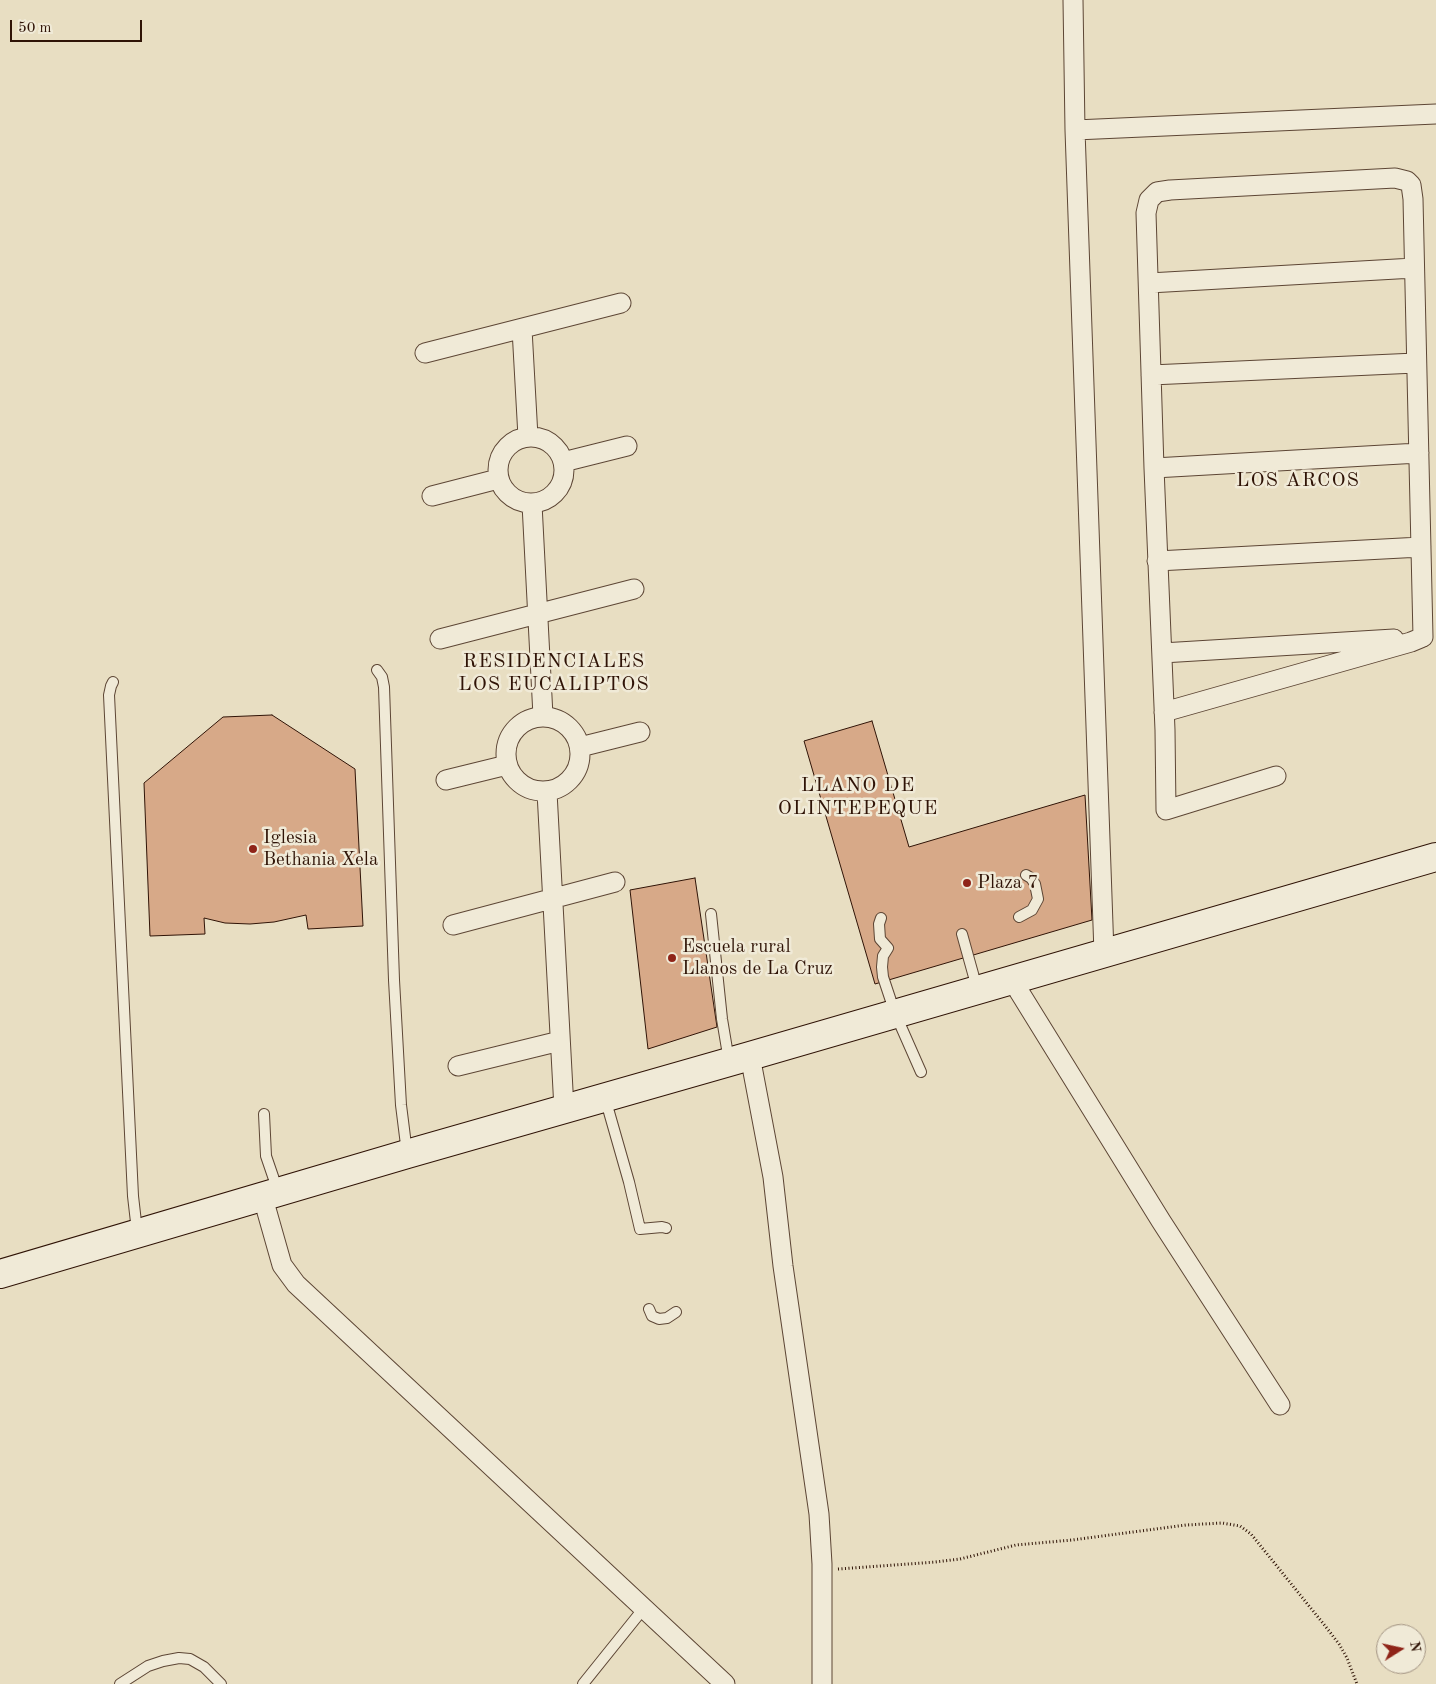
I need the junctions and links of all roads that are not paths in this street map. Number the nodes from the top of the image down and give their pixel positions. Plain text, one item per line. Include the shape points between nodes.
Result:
1 (1073, 0) edge
2 (1436, 114) edge
3 (1075, 130) junction
4 (1414, 268) junction
5 (1149, 283) junction
6 (621, 304) dead end
7 (522, 329) junction
8 (425, 353) dead end
9 (1416, 363) junction
10 (1151, 375) junction
11 (528, 437) junction
12 (627, 446) dead end
13 (1419, 453) junction
14 (563, 462) junction
15 (1154, 468) junction
16 (498, 479) junction
17 (432, 496) dead end
18 (532, 504) junction
19 (1421, 547) junction
20 (1157, 561) junction
21 (634, 589) dead end
22 (537, 614) junction
23 (1423, 637) junction
24 (440, 639) dead end
25 (1162, 653) junction
26 (377, 670) dead end
27 (113, 682) dead end
28 (1164, 712) junction
29 (543, 716) junction
30 (640, 732) dead end
31 (580, 747) junction
32 (507, 765) junction
33 (1276, 776) dead end
34 (446, 780) dead end
35 (547, 792) junction
36 (1436, 857) edge
37 (1026, 875) dead end
38 (614, 882) dead end
39 (552, 898) junction
40 (711, 914) dead end
41 (1018, 917) dead end
42 (881, 918) dead end
43 (453, 925) dead end
44 (962, 934) dead end
45 (1104, 953) junction
46 (1012, 980) junction
47 (977, 990) junction
48 (894, 1013) junction
49 (560, 1041) junction
50 (740, 1059) junction
51 (458, 1066) dead end
52 (921, 1072) dead end
53 (605, 1097) junction
54 (564, 1109) junction
55 (264, 1114) dead end
56 (407, 1154) junction
57 (271, 1195) junction
58 (666, 1228) dead end
59 (137, 1235) junction
60 (0, 1274) edge
61 (649, 1309) dead end
62 (676, 1312) dead end
63 (1280, 1405) dead end
64 (644, 1608) junction
65 (120, 1684) edge
66 (221, 1684) edge
67 (582, 1684) edge
68 (725, 1684) edge
69 (822, 1684) edge

1 - 3 street
2 - 3 street
3 - 45 street
4 - 5 street
4 - 5 street via 1412,191 1407,181 1402,179 1170,190 1152,195 1147,206
4 - 9 street
5 - 10 street
6 - 7 street
7 - 8 street
7 - 11 street
9 - 10 street
9 - 13 street
10 - 15 street
11 - 14 street via 547,441 555,447
11 - 16 street via 518,439 503,451 497,470
12 - 14 street
13 - 15 street
13 - 19 street
14 - 18 street via 562,484 549,499
15 - 20 street
16 - 17 street
16 - 18 street via 511,497 520,503
18 - 22 street
19 - 20 street
19 - 23 street
20 - 25 street
21 - 22 street
22 - 24 street
22 - 29 street
23 - 25 street
23 - 28 street
25 - 28 street
26 - 56 lane via 384,687 394,980
27 - 59 lane via 109,696
28 - 33 street via 1166,810
29 - 31 street via 570,728
29 - 32 street via 520,724 512,733 505,754
30 - 31 street
31 - 35 street via 576,772 568,782
32 - 34 street
32 - 35 street via 512,777 522,785
35 - 39 street
36 - 45 main road
37 - 41 lane via 1035,884 1038,898 1032,910
38 - 39 street
39 - 43 street
39 - 49 street
40 - 50 lane via 722,1019
42 - 48 lane via 880,939 888,948 882,966
44 - 47 lane
45 - 46 main road
46 - 47 main road
46 - 63 street via 1161,1221
47 - 48 main road
48 - 50 main road
48 - 52 lane
49 - 51 street
49 - 54 street
50 - 53 main road
50 - 69 street via 767,1142 820,1514
53 - 54 main road
53 - 58 lane via 640,1229
54 - 56 main road
55 - 57 lane
56 - 57 main road
57 - 59 main road
57 - 64 street via 280,1260 296,1284
59 - 60 main road
61 - 62 lane via 652,1316 659,1319
64 - 67 lane
64 - 68 street
65 - 66 lane via 148,1666 179,1658 190,1659 204,1667

